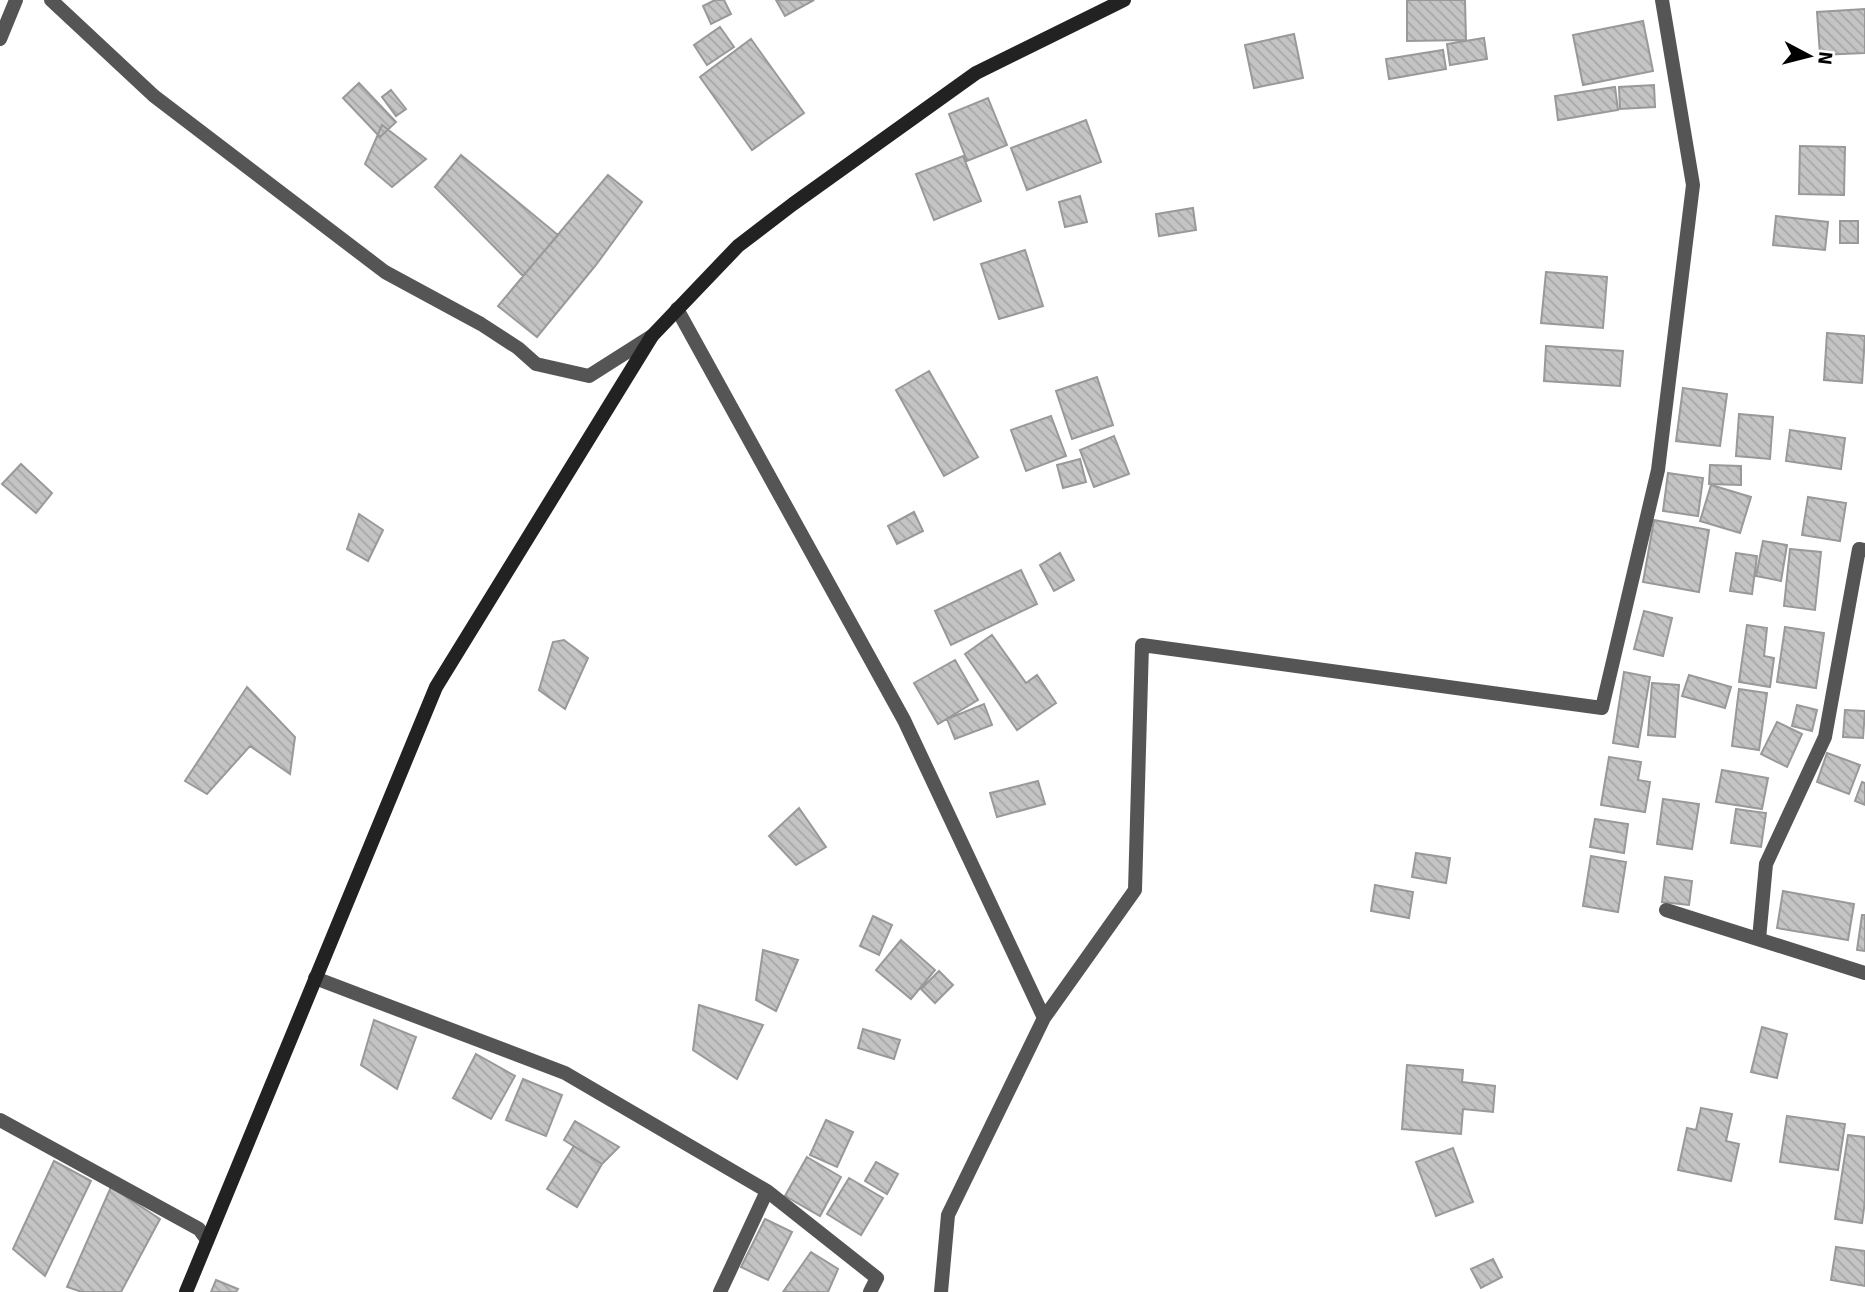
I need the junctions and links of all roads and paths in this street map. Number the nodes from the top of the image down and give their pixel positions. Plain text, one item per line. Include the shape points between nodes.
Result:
1 (16, 0) edge
2 (51, 0) edge
3 (1124, 0) edge
4 (1662, 0) edge
5 (0, 39) edge
6 (677, 309) junction
7 (652, 336) junction
8 (1865, 550) edge
9 (1666, 910) dead end
10 (1759, 939) junction
11 (1865, 973) edge
12 (315, 978) junction
13 (1044, 1018) junction
14 (0, 1120) edge
15 (767, 1191) junction
16 (207, 1240) junction
17 (186, 1292) edge
18 (720, 1292) edge
19 (870, 1292) edge
20 (941, 1292) edge

1 - 5 street
2 - 7 street via 154,96 385,272 481,324 536,364 589,376
3 - 6 street via 976,74 738,246
4 - 13 street via 1693,186 1658,470 1602,708 1142,645 1135,890
6 - 7 street
6 - 13 street via 904,720
7 - 12 street via 436,687
8 - 10 street via 1859,549 1825,737 1766,864
9 - 10 street
10 - 11 street
12 - 15 street via 565,1073
12 - 16 street
13 - 20 street via 948,1215
14 - 16 street via 199,1229
15 - 18 street
15 - 19 street via 877,1278
16 - 17 street

